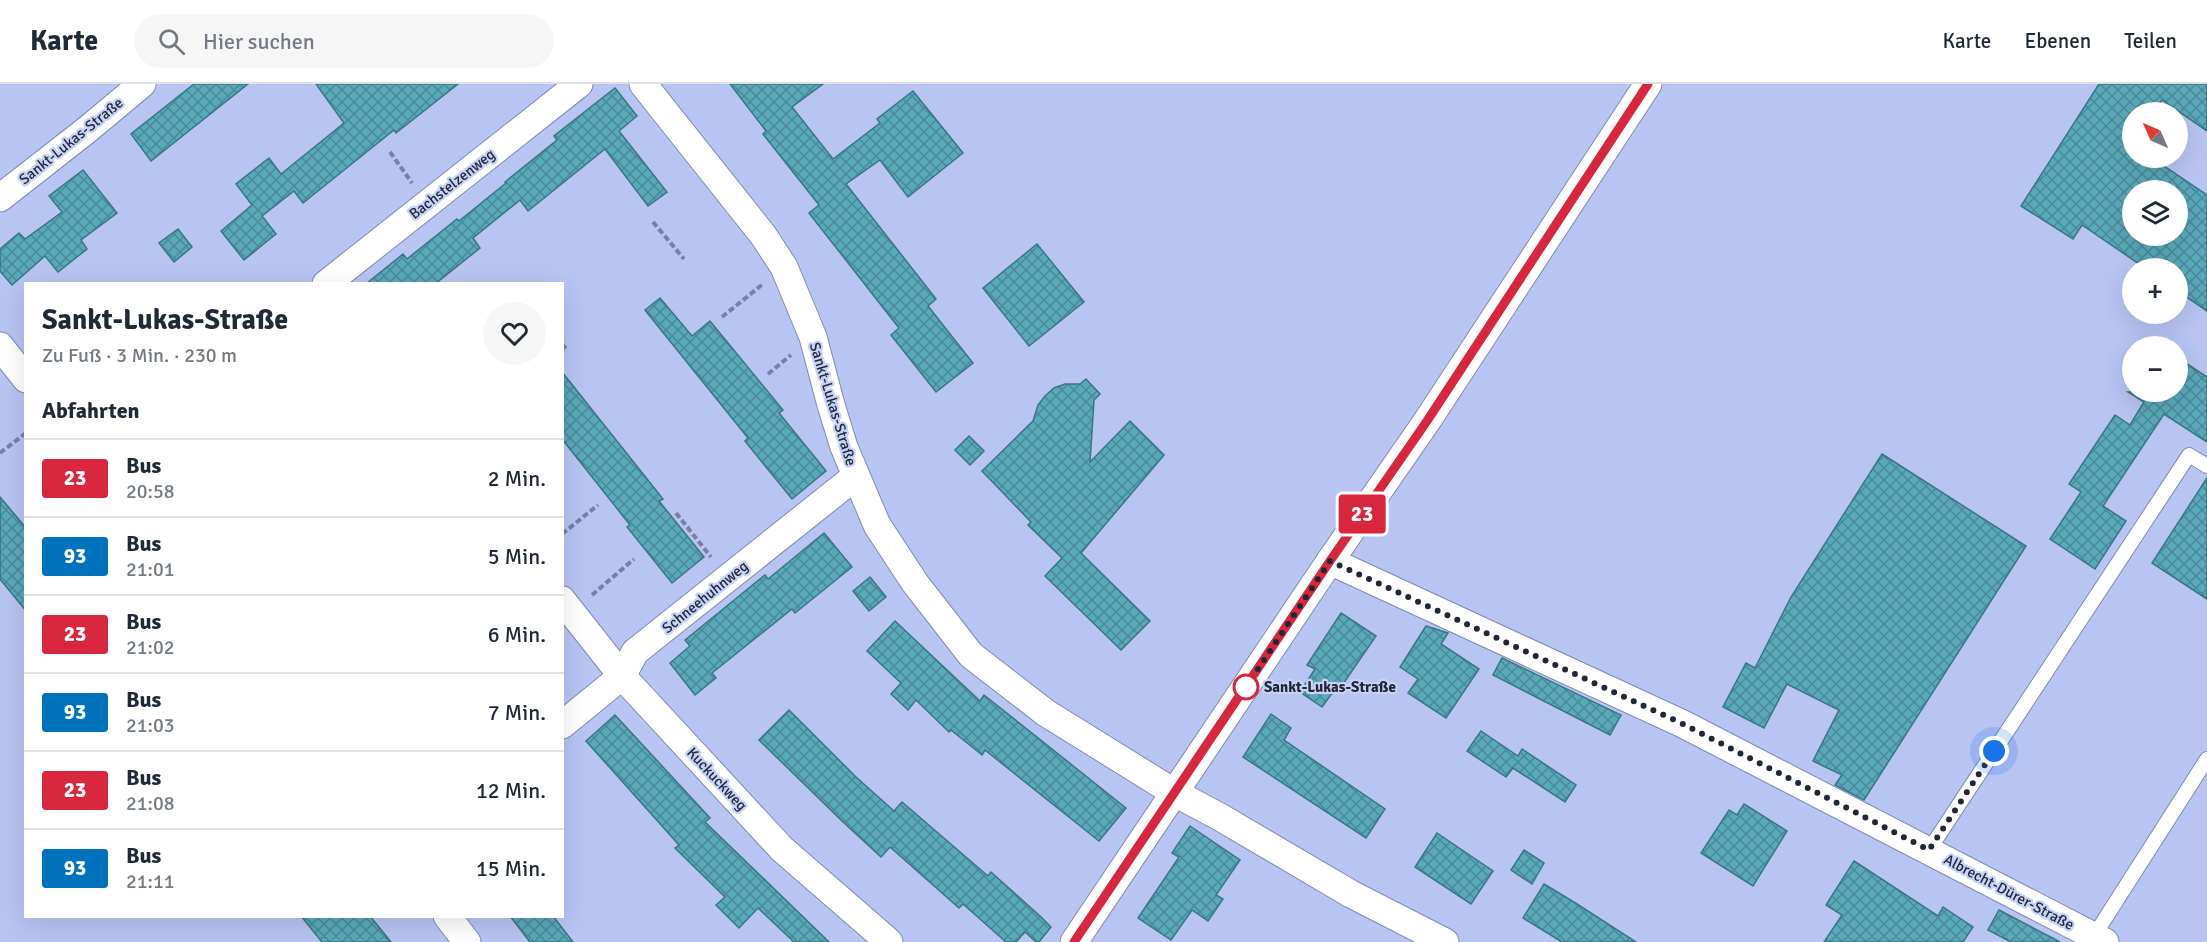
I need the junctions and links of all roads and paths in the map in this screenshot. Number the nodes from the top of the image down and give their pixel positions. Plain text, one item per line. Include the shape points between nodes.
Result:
1 (142, 84) edge
2 (579, 84) edge
3 (643, 84) edge
4 (1648, 84) edge
5 (390, 152) dead end
6 (0, 198) edge
7 (426, 204) junction
8 (653, 222) dead end
9 (684, 259) dead end
10 (784, 267) junction
11 (328, 282) edge
12 (722, 317) dead end
13 (0, 346) edge
14 (564, 346) edge
15 (567, 350) dead end
16 (24, 376) edge
17 (24, 435) edge
18 (0, 453) edge
19 (2207, 466) edge
20 (856, 476) junction
21 (598, 505) dead end
22 (676, 513) dead end
23 (564, 532) edge
24 (634, 559) dead end
25 (1330, 561) junction
26 (728, 578) junction
27 (567, 606) edge
28 (622, 676) junction
29 (564, 722) edge
30 (2207, 759) edge
31 (1175, 793) junction
32 (1929, 850) junction
33 (449, 918) edge
34 (2100, 939) edge
35 (467, 942) edge
36 (889, 942) edge
37 (1074, 942) edge
38 (1445, 942) edge

1 - 6 street, Sankt-Lukas-Straße
2 - 7 street, Bachstelzenweg
3 - 10 street, Sankt-Lukas-Straße via 764,235
4 - 25 street via 1427,421
5 - 7 path
7 - 11 street, Bachstelzenweg
8 - 9 path
10 - 12 path
10 - 20 street, Sankt-Lukas-Straße via 813,337
13 - 16 street
14 - 15 path
17 - 18 path
19 - 32 lane via 2189,455
20 - 26 street, Schneehuhnweg
20 - 31 street, Sankt-Lukas-Straße via 878,525 915,583 971,655 1046,713
21 - 23 path
22 - 26 path
24 - 27 path
25 - 31 street
25 - 32 street, Albrecht-Dürer-Straße via 1683,724
26 - 28 street, Schneehuhnweg via 635,652
27 - 28 street, Kuckuckweg
28 - 29 street, Schneehuhnweg
28 - 36 street, Kuckuckweg via 782,849
30 - 34 lane
31 - 37 street
31 - 38 street, Sankt-Lukas-Straße via 1351,894
32 - 34 street, Albrecht-Dürer-Straße
33 - 35 street

